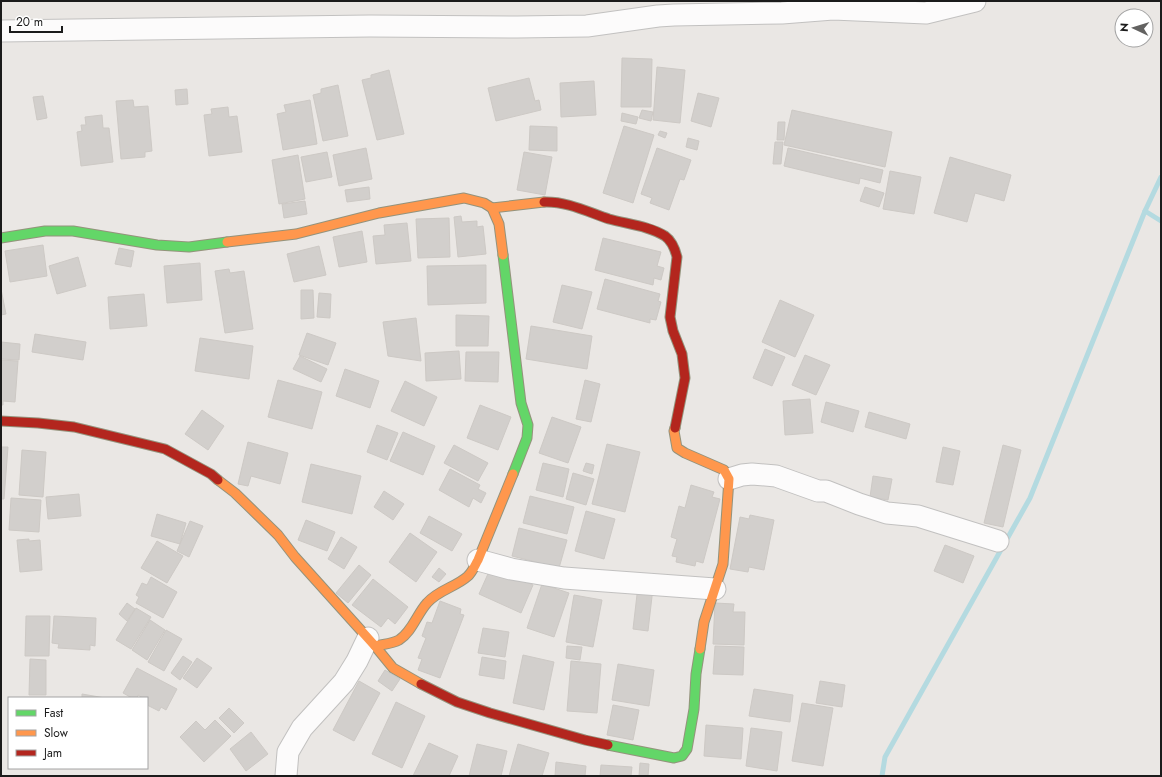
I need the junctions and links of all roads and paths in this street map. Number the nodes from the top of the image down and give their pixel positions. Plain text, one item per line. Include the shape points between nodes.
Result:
1 (666, 1) edge
2 (975, 1) edge
3 (835, 5) edge
4 (641, 19) junction
5 (1, 31) edge
6 (492, 208) junction
7 (1, 238) edge
8 (1, 421) edge
9 (728, 479) junction
10 (998, 541) dead end
11 (478, 560) junction
12 (715, 589) junction
13 (371, 642) junction
14 (286, 776) edge

1 - 4 street
2 - 3 street via 926,13
3 - 4 street via 782,13 674,15
4 - 5 street via 587,26
6 - 7 street via 484,203 464,198 379,213 296,234 189,247 72,231 45,231
6 - 9 street via 546,202 568,205 656,231 667,237 675,248 677,257 670,317 682,354 685,378 674,431 677,448 724,470
6 - 11 street via 499,224 521,403 528,424 527,438
8 - 13 street via 74,427 165,449 211,474 235,493 278,535
9 - 10 street via 742,474 776,476 887,513 918,516
9 - 12 street via 723,564
11 - 12 street via 510,569 564,578
11 - 13 street via 472,572 427,602 400,640
12 - 13 street via 704,622 687,749 682,756 674,758 585,740 457,702 393,668
13 - 14 street via 344,682 302,728 288,752

